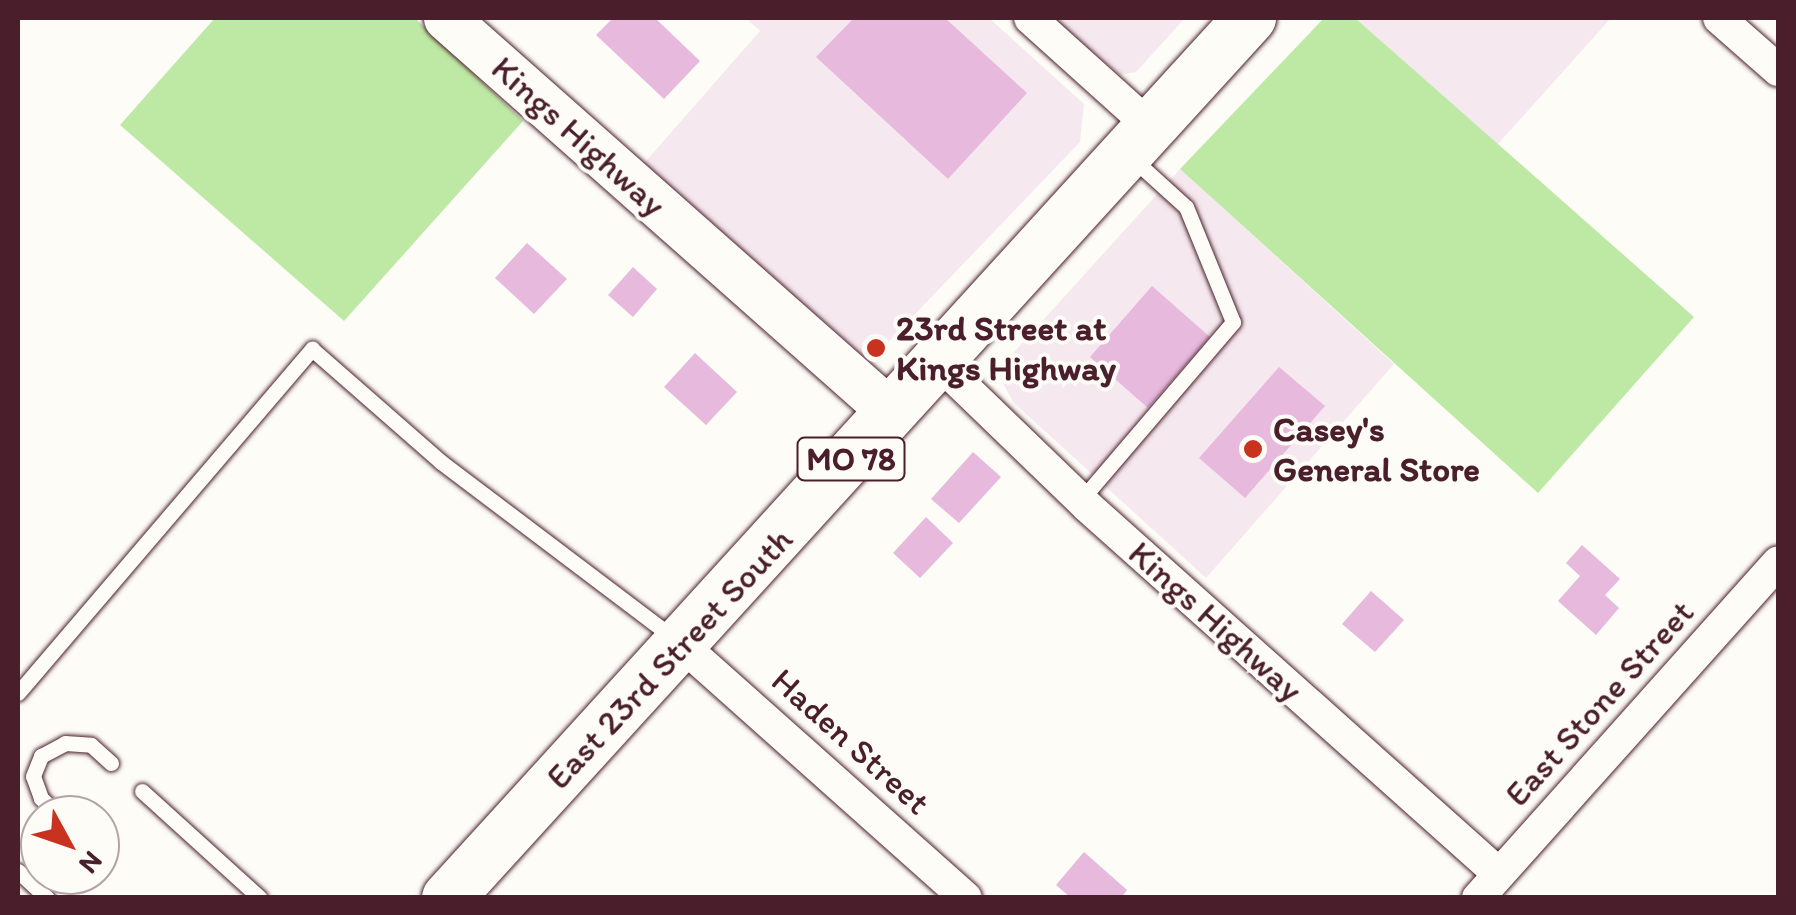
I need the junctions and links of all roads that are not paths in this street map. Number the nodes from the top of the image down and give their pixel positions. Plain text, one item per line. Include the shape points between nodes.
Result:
1 (446, 18) edge
2 (1030, 18) edge
3 (1250, 18) edge
4 (1720, 18) edge
5 (1778, 70) edge
6 (1139, 140) junction
7 (938, 362) junction
8 (892, 413) junction
9 (1080, 500) junction
10 (1778, 562) edge
11 (682, 644) junction
12 (18, 693) edge
13 (111, 764) dead end
14 (142, 791) dead end
15 (39, 795) edge
16 (18, 872) edge
17 (1489, 886) edge
18 (47, 898) edge
19 (260, 898) edge
20 (448, 898) edge
21 (966, 898) edge

1 - 8 street, Kings Highway
2 - 6 street
3 - 6 main road, East 23rd Street South / MO 78
4 - 5 street
6 - 7 main road, East 23rd Street South / MO 78
6 - 9 lane via 1186,207 1232,322
7 - 8 main road, East 23rd Street South / MO 78
7 - 9 street, Kings Highway
8 - 11 main road, East 23rd Street South / MO 78
9 - 17 street, Kings Highway
10 - 17 street, East Stone Street
11 - 12 lane via 441,462 312,349
11 - 20 main road, East 23rd Street South / MO 78
11 - 21 street, Haden Street
13 - 15 lane via 91,745 65,743 40,756 34,776
14 - 19 lane
16 - 18 lane

